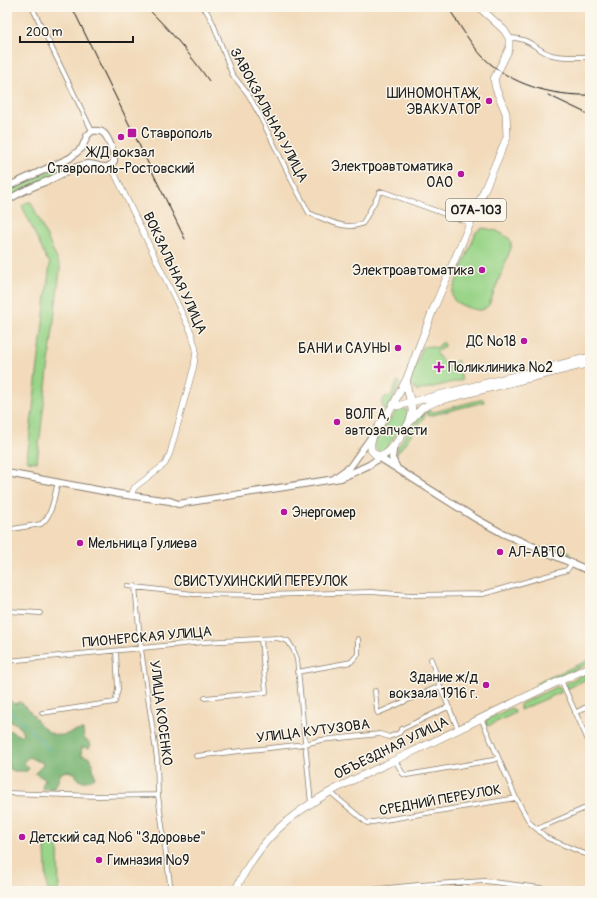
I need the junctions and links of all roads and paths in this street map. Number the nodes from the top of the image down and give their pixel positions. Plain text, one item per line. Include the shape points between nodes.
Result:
1 (32, 7) edge
2 (203, 7) edge
3 (479, 7) edge
4 (509, 38) junction
5 (590, 56) edge
6 (92, 131) junction
7 (111, 166) junction
8 (7, 188) edge
9 (7, 201) edge
10 (470, 224) junction
11 (590, 357) edge
12 (590, 363) edge
13 (406, 378) junction
14 (406, 392) junction
15 (419, 400) junction
16 (410, 402) junction
17 (397, 406) junction
18 (386, 416) junction
19 (411, 416) junction
20 (407, 425) junction
21 (374, 433) junction
22 (394, 445) junction
23 (382, 456) junction
24 (369, 465) junction
25 (390, 465) junction
26 (399, 470) junction
27 (7, 473) edge
28 (331, 479) junction
29 (58, 482) junction
30 (131, 496) junction
31 (7, 530) edge
32 (572, 563) junction
33 (590, 570) edge
34 (128, 586) dead end
35 (136, 586) junction
36 (7, 611) edge
37 (40, 613) dead end
38 (261, 639) junction
39 (358, 639) dead end
40 (142, 649) junction
41 (116, 651) junction
42 (432, 659) dead end
43 (7, 661) edge
44 (590, 667) edge
45 (297, 672) junction
46 (560, 680) junction
47 (440, 686) junction
48 (376, 691) dead end
49 (204, 698) dead end
50 (590, 705) edge
51 (448, 706) junction
52 (42, 713) dead end
53 (575, 713) junction
54 (481, 718) junction
55 (458, 729) junction
56 (305, 744) junction
57 (590, 745) edge
58 (196, 756) dead end
59 (498, 758) junction
60 (395, 760) junction
61 (7, 792) edge
62 (330, 792) junction
63 (158, 795) junction
64 (516, 798) junction
65 (311, 804) junction
66 (590, 806) edge
67 (537, 829) junction
68 (590, 856) edge
69 (463, 882) junction
70 (171, 891) edge
71 (235, 891) edge
72 (358, 891) edge
73 (465, 891) edge
74 (564, 891) edge

1 - 6 street
2 - 10 street, ЗАВОКЗАЛЬНАЯ УЛИЦА via 213,23 232,74 258,112 309,213 337,224 358,226 363,224 380,192 384,192
3 - 4 main road
4 - 5 street via 518,37 552,54
4 - 10 main road, 07А-103 via 509,49 494,79 506,114 507,137
6 - 7 main road, ВОКЗАЛЬНАЯ УЛИЦА via 100,131 106,135 115,157
6 - 8 main road via 82,148 70,158
7 - 9 main road via 103,168 86,164 74,168
7 - 30 street, ВОКЗАЛЬНАЯ УЛИЦА via 191,332 196,349 194,366 170,453 164,464 134,488
10 - 13 main road, 07А-103
11 - 15 main road
12 - 20 main road via 428,404
13 - 14 main road
13 - 18 main road
14 - 15 main road via 411,398
14 - 16 main road
15 - 16 main road
16 - 17 main road
16 - 19 main road
17 - 18 main road
17 - 19 main road via 407,408
18 - 21 main road
19 - 20 main road
20 - 22 main road
21 - 23 main road via 370,447 373,453
21 - 28 main road via 350,467
22 - 23 main road
22 - 26 main road via 392,458
23 - 24 main road
23 - 25 main road
24 - 25 main road
24 - 28 main road via 347,476
25 - 26 main road
26 - 32 main road via 502,533
27 - 29 main road
28 - 30 main road via 178,504
29 - 30 main road
29 - 31 street via 50,511 44,522
32 - 33 main road
32 - 35 street, СВИСТУХИНСКИЙ ПЕРЕУЛОК via 567,570 483,594 193,594
34 - 35 street, СВИСТУХИНСКИЙ ПЕРЕУЛОК
35 - 40 street, УЛИЦА КОСЕНКО
36 - 37 street
38 - 40 street, ПИОНЕРСКАЯ УЛИЦА
38 - 45 street, ПИОНЕРСКАЯ УЛИЦА via 277,638 288,641 297,659
38 - 49 street via 266,692
39 - 45 street via 358,654 351,662
40 - 41 street, ПИОНЕРСКАЯ УЛИЦА
40 - 63 street, УЛИЦА КОСЕНКО via 157,759
41 - 43 street, ПИОНЕРСКАЯ УЛИЦА
41 - 52 street via 118,689 115,702
42 - 47 street
44 - 46 main road, ОБЪЕЗДНАЯ УЛИЦА
45 - 56 street
46 - 53 street
46 - 54 main road, ОБЪЕЗДНАЯ УЛИЦА
47 - 48 street via 378,713
47 - 51 street
50 - 53 street
51 - 55 street
51 - 56 street, УЛИЦА КУТУЗОВА via 402,729 400,734 389,737 380,734
53 - 57 street
54 - 55 main road, ОБЪЕЗДНАЯ УЛИЦА
54 - 59 street
55 - 60 main road, ОБЪЕЗДНАЯ УЛИЦА
56 - 58 street, УЛИЦА КУТУЗОВА
56 - 65 street
59 - 60 street via 407,775 403,774
59 - 64 street
60 - 62 main road, ОБЪЕЗДНАЯ УЛИЦА
61 - 63 street via 98,796
62 - 64 street, СРЕДНИЙ ПЕРЕУЛОК via 367,824
62 - 65 main road, ОБЪЕЗДНАЯ УЛИЦА
63 - 70 street, УЛИЦА КОСЕНКО
64 - 67 street via 530,823
65 - 71 main road, ОБЪЕЗДНАЯ УЛИЦА via 270,837 254,857
66 - 67 street
67 - 68 street via 547,838
69 - 72 street
69 - 73 street
69 - 74 street via 491,882

